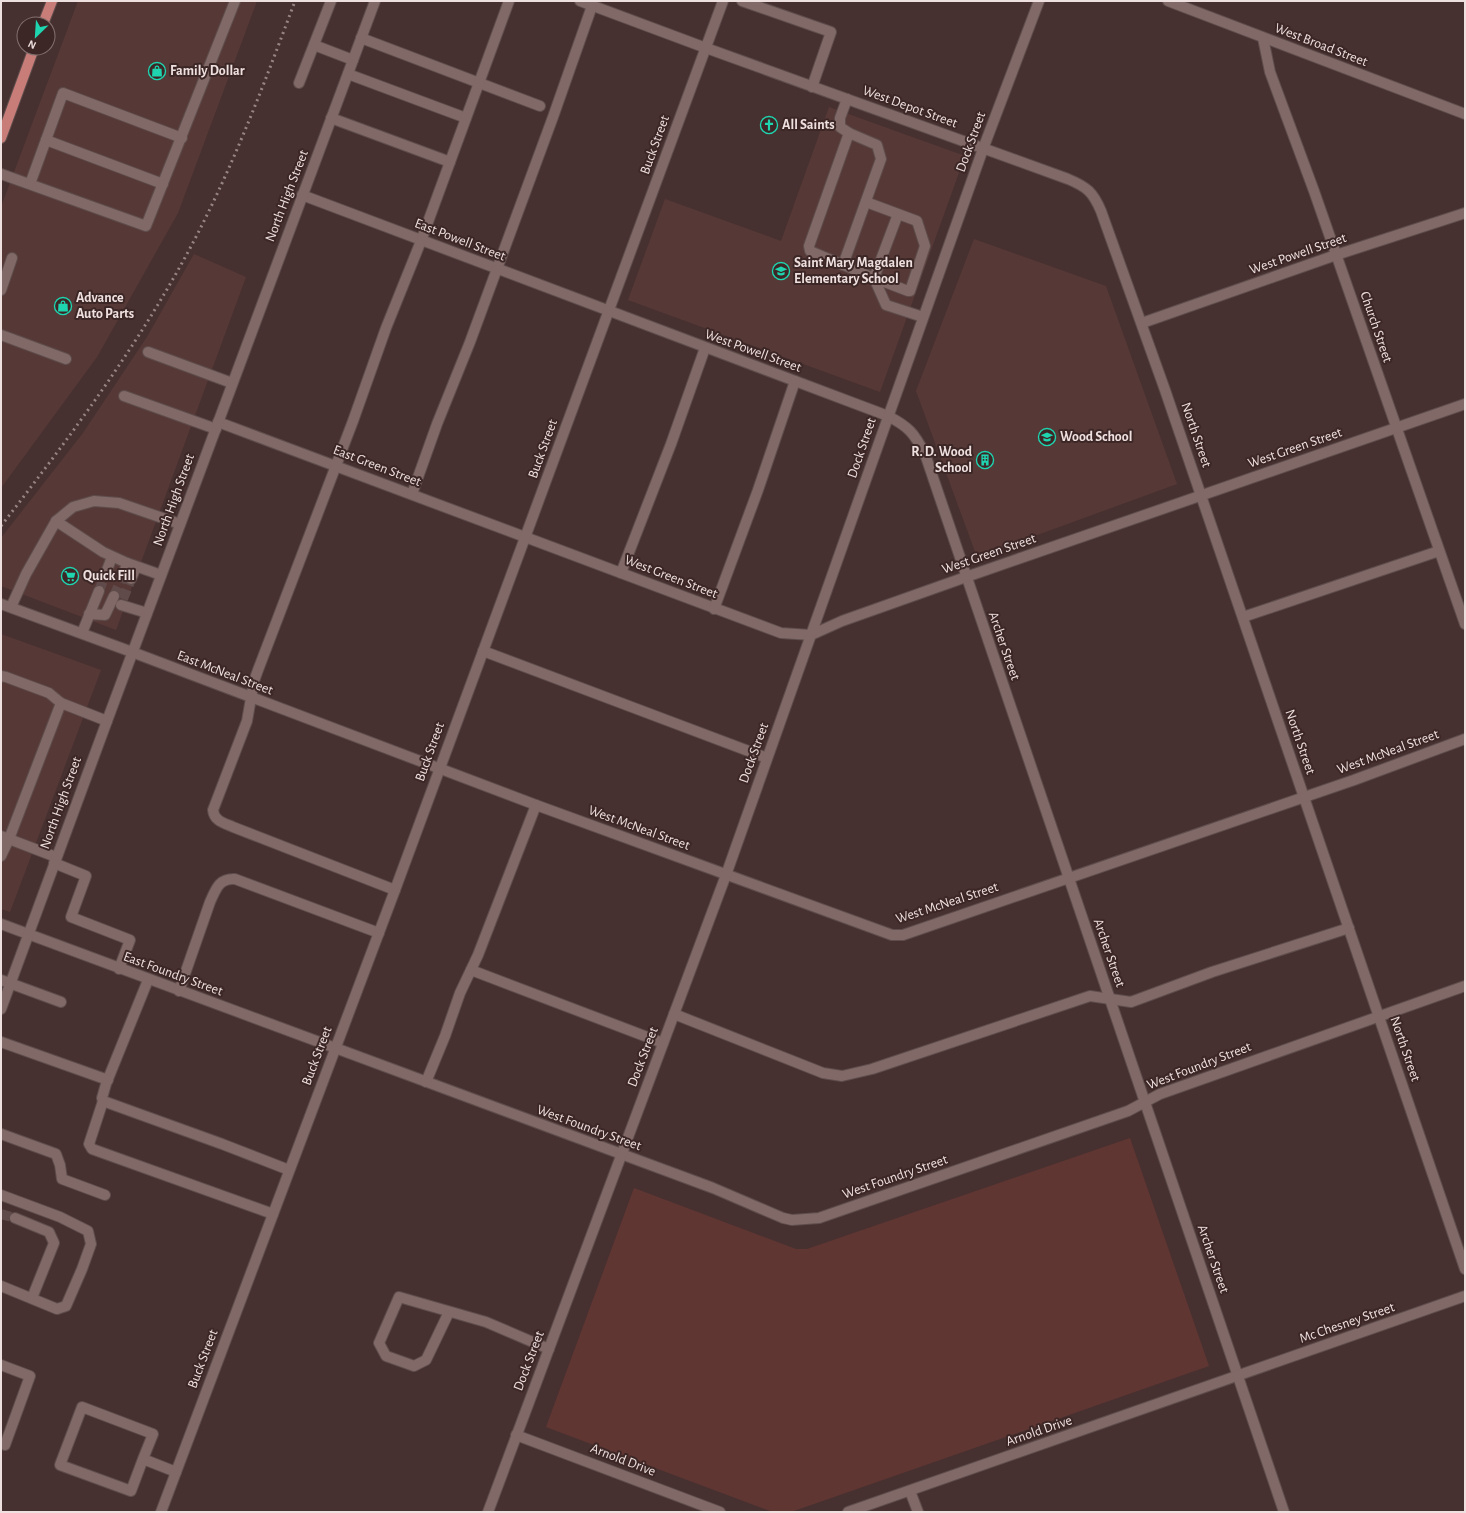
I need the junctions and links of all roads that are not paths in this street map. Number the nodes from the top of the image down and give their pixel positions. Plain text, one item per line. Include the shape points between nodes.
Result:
1 (52, 1) edge
2 (235, 1) edge
3 (331, 1) edge
4 (375, 1) edge
5 (509, 1) edge
6 (580, 1) edge
7 (723, 1) edge
8 (742, 1) edge
9 (1039, 1) edge
10 (1168, 1) edge
11 (592, 6) junction
12 (46, 16) edge
13 (362, 38) junction
14 (1263, 38) junction
15 (314, 45) junction
16 (706, 48) junction
17 (31, 56) edge
18 (353, 60) junction
19 (348, 74) junction
20 (479, 82) junction
21 (299, 83) dead end
22 (812, 87) junction
23 (847, 99) junction
24 (540, 106) dead end
25 (1465, 114) edge
26 (331, 118) junction
27 (466, 118) junction
28 (849, 132) junction
29 (1, 138) edge
30 (182, 138) junction
31 (46, 140) junction
32 (983, 149) junction
33 (450, 162) junction
34 (1, 174) edge
35 (30, 184) junction
36 (163, 184) junction
37 (302, 195) junction
38 (866, 202) junction
39 (1465, 213) edge
40 (898, 214) junction
41 (1106, 225) joint
42 (421, 240) junction
43 (1336, 255) junction
44 (12, 258) dead end
45 (842, 265) junction
46 (496, 269) junction
47 (874, 278) junction
48 (1, 290) edge
49 (609, 312) junction
50 (923, 317) junction
51 (1142, 323) junction
52 (1, 335) edge
53 (705, 348) junction
54 (148, 352) dead end
55 (66, 359) dead end
56 (795, 381) junction
57 (232, 383) junction
58 (124, 396) dead end
59 (1465, 404) edge
60 (888, 416) junction
61 (217, 425) junction
62 (1397, 428) junction
63 (335, 465) junction
64 (412, 494) junction
65 (1201, 495) junction
66 (56, 521) junction
67 (180, 524) junction
68 (525, 537) junction
69 (1439, 550) junction
70 (112, 557) junction
71 (132, 565) junction
72 (107, 570) tunnel mouth
73 (621, 573) junction
74 (161, 575) junction
75 (966, 577) junction
76 (127, 578) tunnel mouth
77 (99, 591) tunnel mouth
78 (6, 606) edge
79 (714, 609) junction
80 (147, 613) junction
81 (89, 614) junction
82 (1243, 617) junction
83 (1465, 624) edge
84 (82, 633) junction
85 (811, 635) junction
86 (132, 652) junction
87 (483, 652) junction
88 (1, 676) edge
89 (251, 697) junction
90 (60, 703) junction
91 (107, 721) junction
92 (1465, 738) edge
93 (767, 758) junction
94 (439, 768) junction
95 (1304, 797) junction
96 (536, 805) junction
97 (5, 837) edge
98 (1, 856) edge
99 (55, 860) junction
100 (726, 875) junction
101 (1068, 878) junction
102 (395, 890) junction
103 (1, 924) edge
104 (1349, 928) junction
105 (379, 933) junction
106 (27, 934) junction
107 (119, 969) junction
108 (471, 970) junction
109 (148, 980) junction
110 (6, 982) edge
111 (1465, 986) edge
112 (179, 991) junction
113 (1109, 998) junction
114 (61, 1002) dead end
115 (1, 1009) edge
116 (674, 1014) junction
117 (1379, 1016) junction
118 (1, 1042) edge
119 (663, 1043) junction
120 (335, 1049) junction
121 (108, 1080) junction
122 (426, 1082) junction
123 (103, 1101) junction
124 (1145, 1102) junction
125 (1, 1134) edge
126 (622, 1155) junction
127 (289, 1170) junction
128 (105, 1194) dead end
129 (1, 1195) edge
130 (273, 1214) junction
131 (15, 1218) tunnel mouth
132 (1465, 1269) edge
133 (1, 1286) edge
134 (1465, 1296) edge
135 (32, 1298) junction
136 (449, 1312) junction
137 (549, 1348) junction
138 (1, 1365) edge
139 (1238, 1376) junction
140 (516, 1435) junction
141 (6, 1445) dead end
142 (143, 1459) junction
143 (176, 1472) junction
144 (910, 1491) junction
145 (161, 1512) edge
146 (488, 1512) edge
147 (720, 1512) edge
148 (848, 1512) edge
149 (918, 1512) edge
150 (1284, 1512) edge

1 - 12 main road
2 - 30 street
3 - 15 street
4 - 13 street, North High Street
5 - 20 street
6 - 11 street, West Depot Street
7 - 16 street, Buck Street
8 - 22 street via 831,32
9 - 32 street, Dock Street
10 - 14 street, West Broad Street
11 - 16 street, West Depot Street
11 - 46 street
13 - 18 street, North High Street
13 - 20 street
14 - 25 street, West Broad Street
14 - 43 street, Church Street via 1270,72
15 - 18 street
15 - 21 street
16 - 22 street, West Depot Street
16 - 49 street, Buck Street
17 - 29 main road
18 - 19 street, North High Street
19 - 26 street, North High Street
19 - 27 street
20 - 24 street
20 - 27 street
22 - 23 street, West Depot Street
23 - 28 street via 840,118 840,127
23 - 32 street, West Depot Street
26 - 33 street
26 - 37 street, North High Street
27 - 33 street
28 - 38 street via 877,144 881,160
28 - 45 street via 809,246 810,251
30 - 31 street via 62,93
30 - 36 street
31 - 35 street
31 - 36 street
32 - 41 street, West Depot Street via 1081,185 1097,200
32 - 50 street, Dock Street
33 - 42 street
34 - 35 street
35 - 36 street via 146,226
37 - 42 street, East Powell Street
37 - 57 street, North High Street
38 - 40 street
38 - 45 street
39 - 43 street, West Powell Street
40 - 47 street
40 - 47 street via 917,221 925,246 910,291
41 - 51 street, North Street
42 - 46 street, East Powell Street
42 - 63 street
43 - 51 street, West Powell Street
43 - 62 street, Church Street
44 - 48 street
45 - 47 street
46 - 49 street, East Powell Street
46 - 64 street
47 - 50 street via 886,305
49 - 53 street, West Powell Street
49 - 68 street, Buck Street
50 - 60 street, Dock Street
51 - 65 street, North Street
52 - 55 street
53 - 56 street, West Powell Street
53 - 73 street
54 - 57 street
56 - 60 street, West Powell Street
56 - 79 street
57 - 61 street, North High Street
58 - 61 street, East Green Street
59 - 62 street, West Green Street
60 - 75 street, Archer Street via 912,432 925,454
60 - 85 street, Dock Street
61 - 63 street, East Green Street
61 - 67 street, North High Street
62 - 65 street, West Green Street
62 - 69 street, Church Street
63 - 64 street, East Green Street
63 - 89 street via 258,670
64 - 68 street, East Green Street
65 - 75 street, West Green Street
65 - 82 street, North Street
66 - 67 street via 73,507 94,501 119,504
66 - 70 street
66 - 78 street
67 - 74 street, North High Street
68 - 73 street, West Green Street
68 - 87 street, Buck Street
69 - 82 street
69 - 83 street, Church Street
70 - 71 street
70 - 72 street
71 - 74 street
71 - 76 street
73 - 79 street, West Green Street
74 - 80 street, North High Street
75 - 85 street, West Green Street via 842,621
75 - 101 street, Archer Street
77 - 81 street
78 - 84 street, East McNeal Street
79 - 85 street, West Green Street via 781,633
80 - 81 street via 119,600 105,615
80 - 86 street, North High Street
81 - 84 street
82 - 95 street, North Street
84 - 86 street, East McNeal Street
85 - 93 street, Dock Street
86 - 89 street, East McNeal Street
86 - 91 street, North High Street
87 - 93 street
87 - 94 street, Buck Street
88 - 90 street via 49,693
89 - 94 street, East McNeal Street
89 - 102 street via 247,721 213,815 217,820 233,827
90 - 91 street
90 - 97 street
91 - 99 street, North High Street
92 - 95 street, West McNeal Street
93 - 100 street, Dock Street
94 - 96 street, West McNeal Street
94 - 102 street, Buck Street
95 - 101 street, West McNeal Street
95 - 104 street, North Street
96 - 100 street, West McNeal Street
96 - 108 street
97 - 98 street
97 - 99 street
99 - 106 street, North High Street
99 - 107 street via 86,876 71,917 130,940
100 - 101 street, West McNeal Street via 892,935 903,935
100 - 116 street, Dock Street
101 - 113 street, Archer Street
102 - 105 street, Buck Street
103 - 106 street, East Foundry Street
104 - 113 street via 1212,972 1131,1002
104 - 117 street, North Street
105 - 112 street via 235,879 228,879 222,882 210,902
105 - 120 street, Buck Street
106 - 107 street, East Foundry Street
106 - 110 street, North High Street
107 - 109 street, East Foundry Street
108 - 119 street
108 - 122 street
109 - 112 street, East Foundry Street
109 - 121 street
110 - 114 street
110 - 115 street, North High Street
111 - 117 street, West Foundry Street
112 - 120 street, East Foundry Street
113 - 116 street via 1090,996 872,1069 842,1076 823,1073
113 - 124 street, Archer Street
116 - 119 street, Dock Street
117 - 124 street, West Foundry Street via 1160,1094
117 - 132 street, North Street
118 - 121 street
119 - 126 street, Dock Street
120 - 122 street, West Foundry Street
120 - 127 street, Buck Street
121 - 123 street
122 - 126 street, West Foundry Street
123 - 127 street
123 - 130 street via 89,1144 92,1149
124 - 126 street, West Foundry Street via 1128,1111 810,1220 782,1218 713,1188
124 - 139 street, Archer Street
125 - 128 street via 56,1154 62,1179
126 - 137 street, Dock Street
127 - 130 street, Buck Street
129 - 135 street via 60,1217 88,1231 91,1244 66,1306 57,1309
130 - 143 street, Buck Street
131 - 135 street via 49,1232 54,1243
133 - 135 street
134 - 139 street, Mc Chesney Street
136 - 136 street via 399,1297 379,1343 386,1356 414,1366 426,1360
136 - 137 street via 486,1322
137 - 140 street, Dock Street
138 - 141 street via 30,1376
139 - 144 street, Arnold Drive
139 - 150 street, Archer Street
140 - 146 street, Dock Street
140 - 147 street, Arnold Drive
142 - 142 street via 153,1434 82,1407 60,1465 131,1491
142 - 143 street
143 - 145 street, Buck Street
144 - 148 street, Arnold Drive
144 - 149 street

